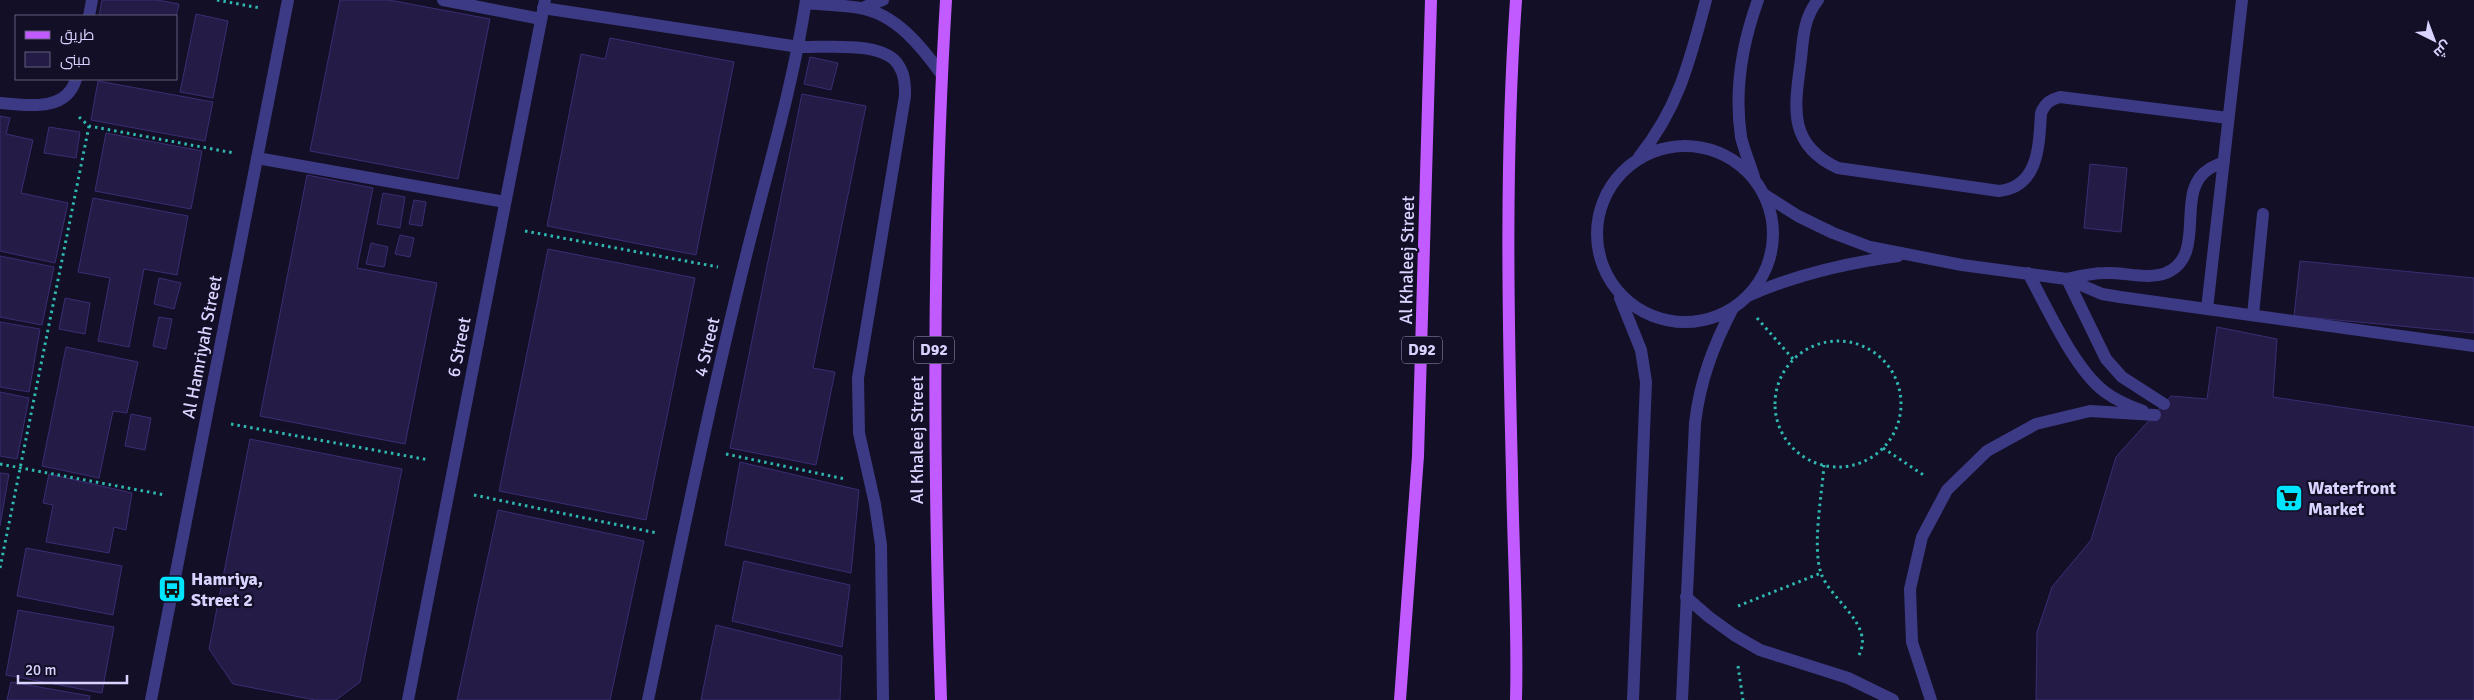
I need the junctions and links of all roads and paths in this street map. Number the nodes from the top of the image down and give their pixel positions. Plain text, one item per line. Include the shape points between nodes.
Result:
1 (92, 0) edge
2 (217, 0) edge
3 (288, 0) edge
4 (443, 0) edge
5 (883, 0) edge
6 (946, 0) edge
7 (1431, 0) edge
8 (1516, 0) edge
9 (1706, 0) edge
10 (1758, 0) edge
11 (1818, 0) edge
12 (2242, 0) edge
13 (806, 2) edge
14 (862, 8) junction
15 (543, 9) edge
16 (285, 13) junction
17 (89, 15) edge
18 (799, 48) junction
19 (942, 75) junction
20 (75, 80) edge
21 (61, 98) junction
22 (0, 103) edge
23 (2228, 118) junction
24 (88, 126) junction
25 (257, 158) junction
26 (1637, 159) junction
27 (2224, 162) junction
28 (1754, 177) junction
29 (1765, 195) junction
30 (505, 202) junction
31 (2263, 214) dead end
32 (500, 226) junction
33 (1908, 255) junction
34 (742, 272) junction
35 (2028, 273) junction
36 (2068, 279) junction
37 (1617, 291) junction
38 (1741, 302) junction
39 (2207, 309) junction
40 (2253, 315) junction
41 (2474, 346) edge
42 (1793, 359) junction
43 (2164, 404) dead end
44 (206, 419) junction
45 (701, 448) junction
46 (1883, 448) junction
47 (0, 464) edge
48 (454, 465) junction
49 (1824, 465) junction
50 (20, 468) junction
51 (870, 485) junction
52 (449, 490) junction
53 (1947, 490) junction
54 (190, 500) junction
55 (682, 538) junction
56 (0, 568) edge
57 (1820, 573) junction
58 (1686, 597) junction
59 (1709, 618) junction
60 (1848, 678) junction
61 (151, 700) edge
62 (408, 700) edge
63 (648, 700) edge
64 (883, 700) edge
65 (941, 700) edge
66 (1400, 700) edge
67 (1516, 700) edge
68 (1633, 700) edge
69 (1682, 700) edge
70 (1893, 700) edge
71 (1931, 700) edge

1 - 17 street
2 - 16 path
3 - 16 street, Al Hamriyah Street
4 - 15 street
5 - 14 street, 4 Street
6 - 19 main road, Al Khaleej Street / D92
7 - 66 main road, Al Khaleej Street / D92 via 1418,456
8 - 67 main road via 1509,331
9 - 26 street via 1695,47 1679,92 1658,134
10 - 28 street via 1742,54 1738,96 1742,138
11 - 23 street via 1804,29 1795,114 1805,142 1825,162 1838,168 1999,192 2026,180 2034,168 2041,113 2045,104 2060,97
12 - 23 street
13 - 14 street, 4 Street
13 - 18 street, 4 Street
14 - 19 street, 4 Street via 881,15 910,36
15 - 18 street
15 - 30 street, 6 Street
16 - 25 street, Al Hamriyah Street
18 - 34 street, 4 Street
18 - 51 street via 870,48 888,54 899,65 904,79 905,96 858,378 859,433
19 - 65 main road, Al Khaleej Street / D92 via 934,312
20 - 21 street
21 - 22 street via 43,106
21 - 24 path
23 - 27 street
24 - 25 path
24 - 50 path
25 - 30 street
25 - 44 street, Al Hamriyah Street
26 - 28 street via 1656,150 1699,146 1738,162
26 - 37 street via 1608,190 1596,231 1598,252
27 - 36 street via 2208,169 2195,187 2186,252 2178,265 2166,273 2150,276 2106,273
27 - 39 street
28 - 29 street
29 - 33 street via 1833,233 1870,247
29 - 38 street via 1772,215 1774,236 1768,264 1762,277
30 - 32 street, 6 Street
31 - 40 street
32 - 34 path
32 - 48 street, 6 Street
33 - 35 street
33 - 38 street via 1827,268 1787,279
34 - 45 street, 4 Street
35 - 36 street
35 - 53 street via 2087,374 2104,392 2155,415 2090,411 2036,424 1987,451
36 - 39 street via 2102,294
36 - 43 street via 2106,359 2122,377
37 - 38 street via 1632,306 1671,322 1713,318
37 - 68 street via 1641,350 1646,382
38 - 42 path
38 - 58 street via 1718,336 1699,393
39 - 40 street
40 - 41 street
42 - 46 path via 1824,341 1860,343 1876,352 1898,380 1901,398 1901,416 1894,434
42 - 49 path via 1775,391 1774,409 1778,426 1800,455
44 - 48 path
44 - 54 street, Al Hamriyah Street
45 - 51 path
45 - 55 street, 4 Street
46 - 49 path via 1852,466
46 - 53 path
47 - 50 path
48 - 52 street, 6 Street
49 - 57 path via 1817,555
50 - 54 path
50 - 56 path
51 - 64 street via 881,545
52 - 55 path
52 - 62 street, 6 Street
53 - 71 street via 1922,537 1910,589 1912,642
54 - 61 street, Al Hamriyah Street
55 - 63 street, 4 Street
57 - 59 path
57 - 60 path via 1862,632 1861,651
58 - 59 street
58 - 69 street
59 - 60 street via 1760,650
60 - 70 street

